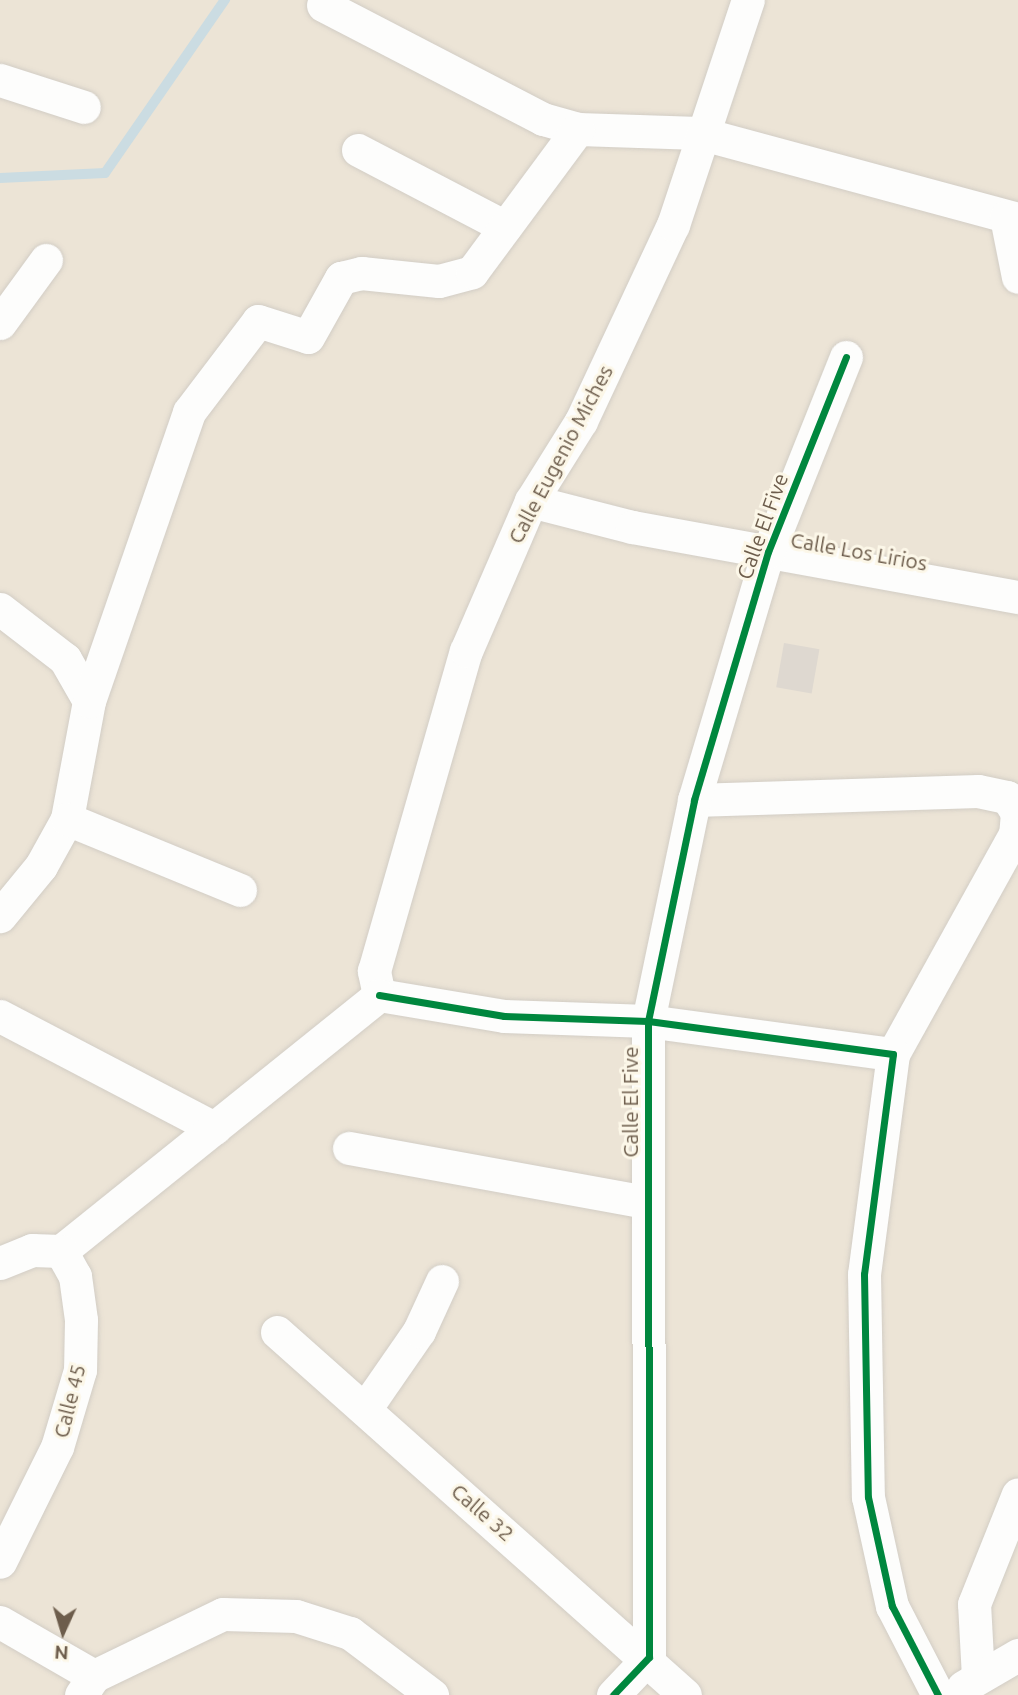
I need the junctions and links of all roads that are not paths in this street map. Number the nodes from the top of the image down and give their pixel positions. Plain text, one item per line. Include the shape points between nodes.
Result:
1 (748, 0) edge
2 (323, 5) dead end
3 (0, 80) edge
4 (84, 107) dead end
5 (578, 130) junction
6 (699, 133) junction
7 (358, 150) dead end
8 (1012, 218) edge
9 (505, 228) junction
10 (46, 260) dead end
11 (1018, 277) edge
12 (0, 323) edge
13 (846, 357) dead end
14 (531, 501) junction
15 (768, 552) junction
16 (1018, 597) edge
17 (0, 609) edge
18 (89, 701) junction
19 (694, 800) junction
20 (67, 819) junction
21 (240, 890) dead end
22 (0, 916) edge
23 (379, 995) junction
24 (0, 1016) edge
25 (648, 1021) junction
26 (893, 1054) junction
27 (214, 1128) junction
28 (349, 1148) dead end
29 (646, 1202) junction
30 (61, 1251) junction
31 (0, 1263) edge
32 (442, 1281) dead end
33 (277, 1332) dead end
34 (366, 1409) junction
35 (1018, 1494) edge
36 (0, 1562) edge
37 (0, 1622) edge
38 (1018, 1656) edge
39 (649, 1657) junction
40 (978, 1677) junction
41 (87, 1686) edge
42 (432, 1695) edge
43 (612, 1695) edge
44 (685, 1695) edge
45 (937, 1695) edge
46 (951, 1695) edge

1 - 6 street, Calle Eugenio Miches
2 - 5 street via 543,119
3 - 4 street
5 - 6 street
5 - 9 street
6 - 8 street
6 - 14 street, Calle Eugenio Miches via 673,225 581,421
7 - 9 street
8 - 11 street
9 - 18 street via 472,272 439,281 361,273 341,278 308,337 258,321 189,412
10 - 12 street
13 - 15 street, Calle El Five
14 - 15 street, Calle Los Lirios
14 - 23 street, Calle Eugenio Miches via 466,651 374,971
15 - 16 street, Calle Los Lirios
15 - 19 street, Calle El Five
17 - 18 street via 65,659
18 - 20 street
19 - 25 street, Calle El Five
19 - 26 street via 978,791 1007,797 1017,813 1015,834
20 - 21 street
20 - 22 street via 41,866
23 - 25 street via 504,1016
23 - 27 street
24 - 27 street
25 - 26 street
25 - 29 street, Calle El Five
26 - 45 street via 864,1274 868,1497 892,1606
27 - 30 street
28 - 29 street
29 - 39 street, Calle El Five
30 - 31 street via 32,1250
30 - 36 street, Calle 45 via 75,1276 80,1370 57,1447
32 - 34 street via 419,1331
33 - 34 street, Calle 32
34 - 39 street, Calle 32
35 - 40 street via 974,1604
37 - 41 street
38 - 40 street
39 - 43 street
39 - 44 street, Calle 32
40 - 46 street
41 - 42 street via 223,1614 296,1616 350,1633

